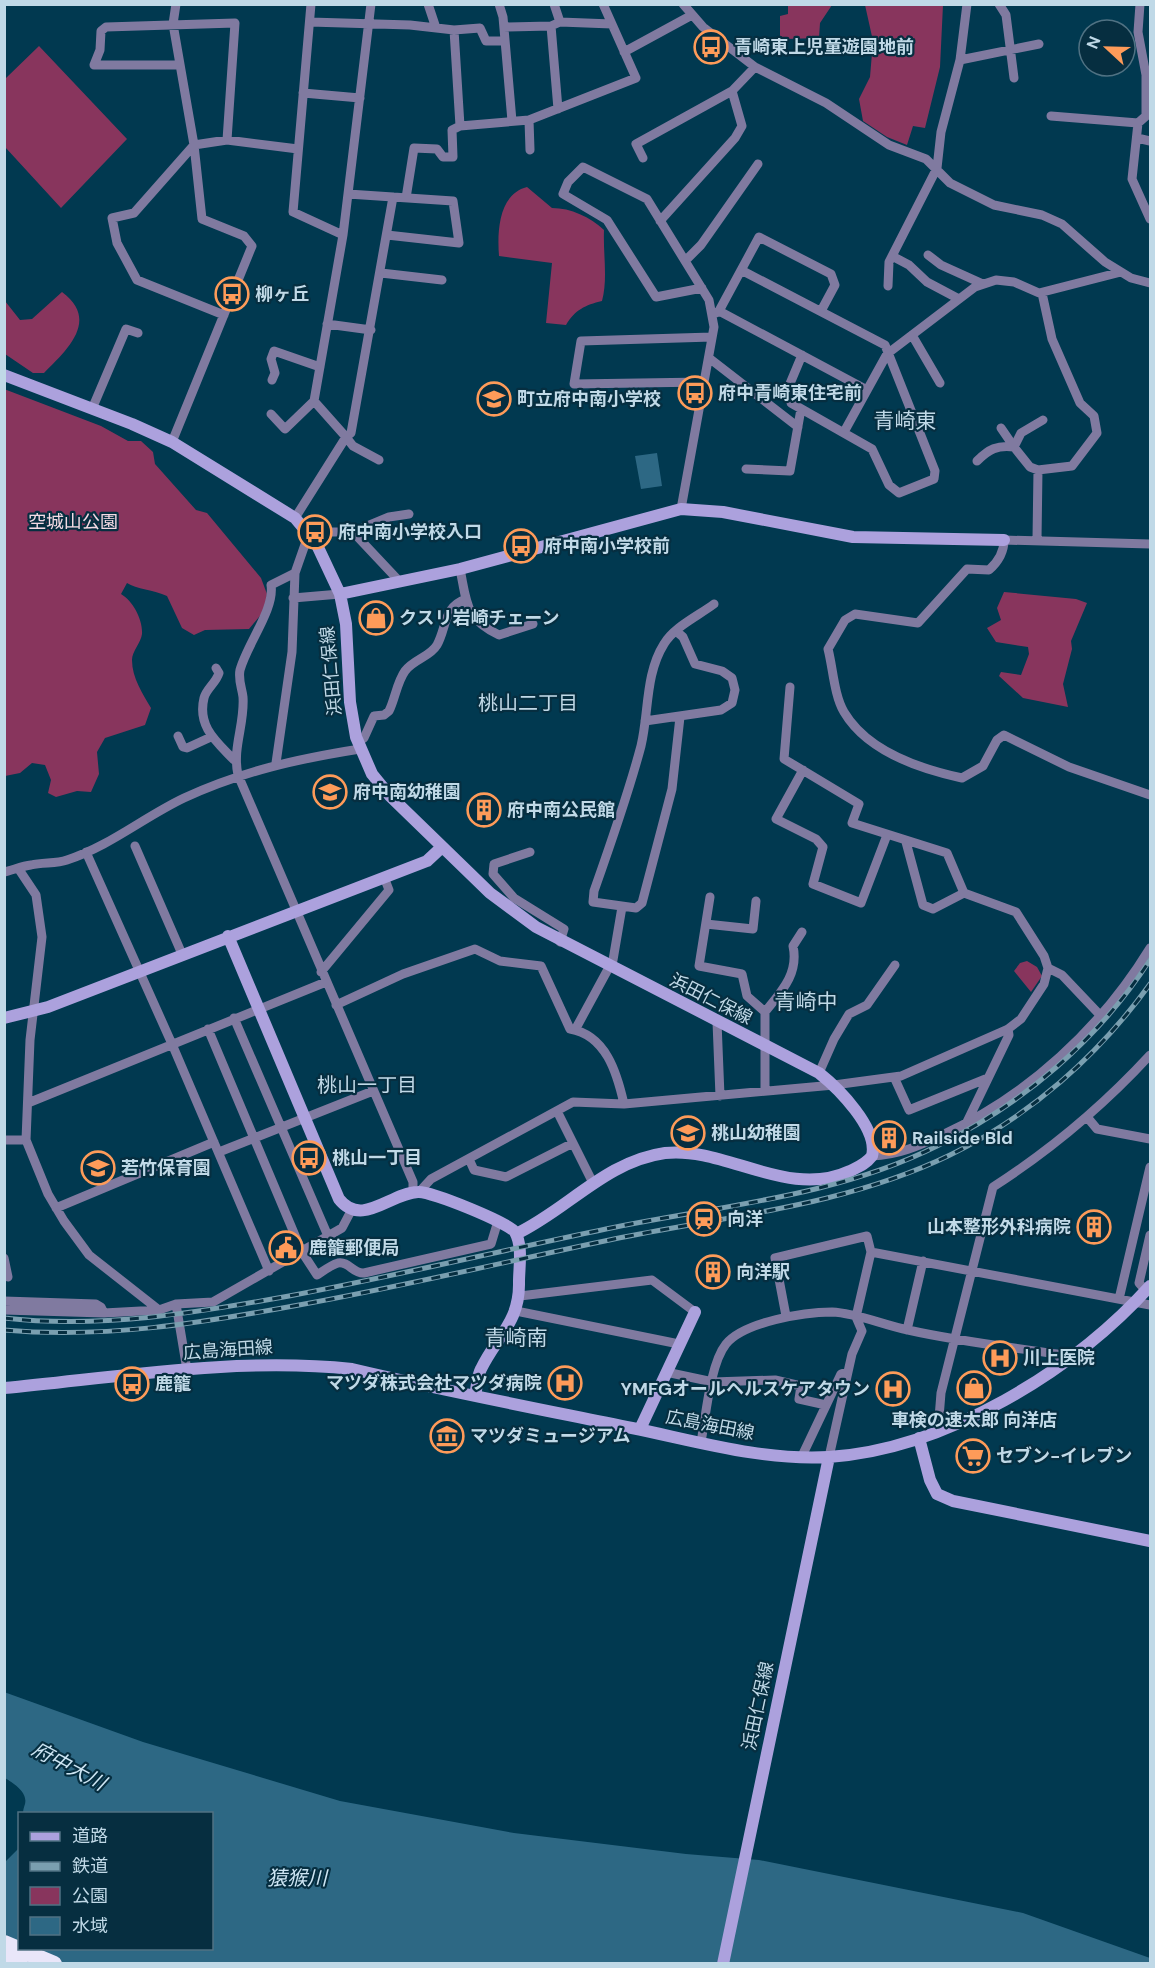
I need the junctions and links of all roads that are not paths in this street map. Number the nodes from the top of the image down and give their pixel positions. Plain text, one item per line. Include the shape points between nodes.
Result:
1 (176, 4) edge
2 (311, 4) edge
3 (371, 4) edge
4 (428, 4) edge
5 (499, 4) edge
6 (554, 4) edge
7 (603, 4) edge
8 (683, 4) edge
9 (967, 4) edge
10 (999, 4) edge
11 (1140, 4) edge
12 (692, 15) junction
13 (310, 22) junction
14 (173, 24) junction
15 (367, 24) junction
16 (556, 24) junction
17 (612, 24) junction
18 (504, 27) junction
19 (436, 28) junction
20 (454, 30) junction
21 (505, 41) junction
22 (1039, 44) dead end
23 (1010, 50) junction
24 (624, 52) junction
25 (1146, 53) edge
26 (960, 60) junction
27 (180, 65) junction
28 (755, 67) junction
29 (1014, 78) dead end
30 (732, 91) junction
31 (303, 93) junction
32 (360, 98) junction
33 (558, 109) junction
34 (1051, 116) dead end
35 (529, 120) junction
36 (512, 122) junction
37 (1138, 123) junction
38 (460, 126) junction
39 (1137, 138) junction
40 (227, 140) junction
41 (1150, 141) edge
42 (194, 145) junction
43 (298, 149) junction
44 (530, 150) dead end
45 (643, 158) dead end
46 (758, 165) dead end
47 (937, 168) junction
48 (348, 194) junction
49 (393, 197) junction
50 (406, 198) junction
51 (1150, 219) edge
52 (660, 221) junction
53 (343, 235) junction
54 (387, 235) junction
55 (928, 255) dead end
56 (892, 256) junction
57 (685, 261) junction
58 (741, 270) junction
59 (1121, 272) junction
60 (381, 273) junction
61 (442, 280) dead end
62 (1150, 283) edge
63 (983, 284) junction
64 (888, 286) dead end
65 (702, 288) junction
66 (1042, 293) junction
67 (959, 299) junction
68 (821, 311) junction
69 (716, 313) junction
70 (224, 315) junction
71 (327, 324) junction
72 (371, 330) junction
73 (138, 333) dead end
74 (912, 335) junction
75 (712, 337) junction
76 (887, 354) junction
77 (802, 355) junction
78 (709, 358) junction
79 (320, 367) junction
80 (4, 375) edge
81 (272, 380) dead end
82 (704, 382) junction
83 (940, 383) dead end
84 (867, 390) junction
85 (314, 401) junction
86 (92, 409) junction
87 (801, 409) junction
88 (271, 414) dead end
89 (1043, 420) dead end
90 (798, 427) junction
91 (1000, 428) dead end
92 (844, 432) junction
93 (346, 437) junction
94 (172, 442) junction
95 (1014, 447) junction
96 (379, 460) dead end
97 (977, 461) dead end
98 (746, 469) dead end
99 (1038, 470) junction
100 (681, 509) junction
101 (410, 514) dead end
102 (295, 518) junction
103 (328, 532) dead end
104 (352, 532) junction
105 (309, 533) junction
106 (1037, 539) junction
107 (1004, 540) junction
108 (1150, 544) edge
109 (460, 569) junction
110 (295, 573) junction
111 (400, 582) junction
112 (340, 594) junction
113 (293, 598) junction
114 (466, 599) junction
115 (714, 604) dead end
116 (533, 624) dead end
117 (676, 631) junction
118 (216, 668) dead end
119 (790, 687) dead end
120 (680, 717) junction
121 (645, 721) junction
122 (178, 736) dead end
123 (211, 737) junction
124 (359, 745) junction
125 (234, 760) junction
126 (276, 764) junction
127 (803, 770) junction
128 (238, 775) junction
129 (1150, 795) edge
130 (886, 835) junction
131 (906, 842) junction
132 (135, 846) dead end
133 (442, 847) junction
134 (86, 852) junction
135 (530, 852) dead end
136 (18, 868) junction
137 (4, 872) edge
138 (384, 876) junction
139 (964, 893) junction
140 (710, 897) dead end
141 (756, 901) dead end
142 (622, 907) junction
143 (295, 910) junction
144 (706, 924) junction
145 (802, 932) dead end
146 (228, 936) junction
147 (560, 942) junction
148 (1150, 948) edge
149 (182, 954) junction
150 (895, 965) dead end
151 (610, 967) junction
152 (1048, 968) junction
153 (140, 971) junction
154 (321, 972) junction
155 (326, 982) junction
156 (336, 1005) junction
157 (258, 1008) junction
158 (33, 1012) junction
159 (765, 1012) junction
160 (1100, 1015) junction
161 (4, 1018) edge
162 (234, 1018) junction
163 (717, 1022) junction
164 (208, 1029) junction
165 (1008, 1029) junction
166 (574, 1030) junction
167 (172, 1044) junction
168 (765, 1046) junction
169 (1150, 1055) edge
170 (819, 1073) junction
171 (894, 1077) junction
172 (988, 1078) junction
173 (834, 1085) junction
174 (373, 1091) junction
175 (765, 1091) junction
176 (720, 1096) junction
177 (28, 1103) junction
178 (624, 1104) junction
179 (557, 1111) junction
180 (305, 1118) junction
181 (1087, 1118) junction
182 (966, 1124) junction
183 (281, 1127) junction
184 (254, 1137) junction
185 (1150, 1139) edge
186 (4, 1140) edge
187 (26, 1140) junction
188 (214, 1142) junction
189 (573, 1143) junction
190 (219, 1152) junction
191 (872, 1156) junction
192 (469, 1158) junction
193 (1150, 1167) edge
194 (593, 1183) junction
195 (416, 1192) junction
196 (56, 1208) junction
197 (351, 1211) junction
198 (498, 1221) junction
199 (516, 1234) junction
200 (1150, 1235) edge
201 (328, 1236) junction
202 (302, 1252) junction
203 (871, 1252) junction
204 (4, 1258) edge
205 (923, 1261) junction
206 (972, 1270) junction
207 (269, 1271) junction
208 (8, 1277) dead end
209 (1148, 1288) edge
210 (520, 1296) junction
211 (1119, 1299) junction
212 (4, 1301) edge
213 (1135, 1302) junction
214 (176, 1304) junction
215 (1150, 1305) edge
216 (4, 1310) edge
217 (159, 1310) junction
218 (516, 1311) junction
219 (695, 1312) joint
220 (104, 1313) junction
221 (786, 1316) junction
222 (856, 1317) junction
223 (907, 1330) junction
224 (954, 1339) junction
225 (679, 1344) junction
226 (1063, 1362) junction
227 (187, 1370) junction
228 (666, 1372) junction
229 (848, 1372) junction
230 (713, 1383) junction
231 (4, 1388) edge
232 (475, 1396) junction
233 (826, 1405) junction
234 (640, 1429) junction
235 (938, 1430) junction
236 (919, 1438) junction
237 (701, 1442) junction
238 (802, 1456) junction
239 (829, 1457) junction
240 (1150, 1541) edge
241 (4, 1943) edge
242 (18, 1949) edge
243 (21, 1950) edge
244 (4, 1957) edge
245 (20, 1964) edge
246 (54, 1964) edge
247 (723, 1964) edge

1 - 14 street
2 - 13 street
3 - 15 street
4 - 19 street
5 - 18 street
6 - 16 street
7 - 17 street
8 - 12 street
9 - 26 street
10 - 23 street via 1006,15
11 - 25 street via 1137,32
12 - 24 street
12 - 28 street
13 - 15 street
13 - 31 street
14 - 27 street
14 - 27 street via 106,27 101,31 94,65
14 - 40 street via 235,23
15 - 19 street
15 - 32 street
16 - 17 street
16 - 18 street
16 - 33 street
17 - 24 street
18 - 21 street
19 - 20 street
20 - 21 street via 480,28 486,41
20 - 38 street
21 - 36 street
22 - 23 street
23 - 26 street
23 - 29 street
24 - 33 street via 636,78
25 - 37 street via 1146,116
26 - 47 street via 943,124
27 - 42 street
28 - 30 street
28 - 47 street
30 - 45 street via 636,144
30 - 52 street via 742,126
31 - 32 street
31 - 43 street
32 - 48 street
33 - 35 street
34 - 37 street
35 - 36 street
35 - 44 street
36 - 38 street
37 - 39 street
38 - 50 street via 452,130 453,158 443,157 437,149 414,148
39 - 41 street
39 - 51 street via 1132,178
40 - 42 street
40 - 43 street
42 - 70 street via 202,219 244,236 252,246
42 - 70 street via 134,213 112,218 117,243 137,280
43 - 53 street via 293,212
46 - 57 street via 701,245
47 - 56 street
47 - 59 street via 950,183 994,205 1042,215 1062,224
48 - 49 street
48 - 53 street
49 - 50 street
49 - 54 street
50 - 54 street via 453,201 459,243
52 - 57 street
52 - 65 street via 646,199 583,167 568,182 563,194 607,220 656,297
53 - 71 street
54 - 60 street
55 - 63 street
56 - 64 street
56 - 67 street
57 - 65 street
58 - 68 street
58 - 68 street via 759,237 831,274 836,285
58 - 69 street
59 - 62 street
59 - 66 street
60 - 61 street
60 - 72 street
63 - 66 street via 996,280 1014,282
63 - 67 street
65 - 69 street
66 - 99 street via 1052,339 1080,403 1094,416 1097,433 1072,466
67 - 74 street
68 - 76 street via 885,345
69 - 75 street
69 - 77 street
70 - 94 street
71 - 72 street
71 - 79 street
72 - 93 street via 351,433
73 - 86 street via 126,329
74 - 76 street
74 - 83 street
75 - 78 street
75 - 82 street via 580,341 574,384
76 - 84 street
76 - 92 street via 935,471 934,479 899,493 889,485 872,449
77 - 84 street
77 - 87 street via 789,386 790,403
78 - 82 street
78 - 90 street
79 - 81 street via 274,351
79 - 85 street
80 - 86 main road, 浜田仁保線
82 - 100 street
84 - 92 street
85 - 88 street via 285,429
85 - 93 street
86 - 94 main road, 浜田仁保線
87 - 90 street
87 - 92 street
89 - 95 street via 1021,433
90 - 98 street via 790,471
91 - 95 street
93 - 96 street via 353,446
93 - 102 street
94 - 102 main road, 浜田仁保線
95 - 97 street via 999,446 986,451
95 - 99 street via 1030,468
99 - 106 street
100 - 107 main road via 723,512 853,537
100 - 109 main road
101 - 104 street via 389,517
102 - 105 main road, 浜田仁保線
103 - 104 street
104 - 111 street
105 - 110 street
105 - 112 main road, 浜田仁保線
106 - 107 street
106 - 108 street
107 - 129 street via 1004,550 994,566 989,570 967,569 918,623 855,614 845,620 828,649 843,710 857,730 893,754 936,772 962,778 983,766 1004,735 1069,767
109 - 111 main road
109 - 114 street
110 - 113 street
110 - 125 street via 271,585 271,603 240,670 243,698
111 - 112 main road
112 - 113 street
112 - 124 main road, 浜田仁保線 via 346,624 350,702
113 - 126 street via 292,652
114 - 116 street via 468,611 481,626 499,634
114 - 124 street via 453,606 431,653 417,659 404,672 389,711 374,716
115 - 117 street
117 - 120 street via 695,664 722,671 732,678 735,690 732,703 721,710
117 - 121 street via 662,646 651,679
118 - 123 street via 217,680 204,699 203,717
119 - 127 street via 784,759
120 - 121 street
120 - 142 street via 672,789 642,903 636,908
121 - 142 street via 623,811 594,891 593,902
122 - 123 street via 187,748
123 - 125 street
124 - 126 street
124 - 133 main road, 浜田仁保線 via 381,785
125 - 128 street
126 - 128 street
127 - 130 street via 859,804 852,823
127 - 130 street via 776,819 816,839 823,847 813,884 861,903
128 - 134 street via 182,799
128 - 143 street
130 - 131 street
131 - 139 street via 947,854
131 - 139 street via 923,905 933,909
132 - 149 street
133 - 138 main road via 427,861
133 - 147 main road, 浜田仁保線 via 512,911
134 - 136 street via 65,861
134 - 153 street
135 - 147 street via 494,864 493,874 529,910 564,929
136 - 137 street
136 - 158 street via 36,895 42,936
138 - 143 main road
138 - 154 street via 389,890
139 - 152 street via 1016,912
140 - 144 street
141 - 144 street via 753,929
142 - 151 street
143 - 146 main road
143 - 154 street
144 - 159 street via 699,966 742,974 747,996
145 - 159 street via 793,946 795,957 789,983
146 - 149 main road
146 - 157 main road
147 - 151 main road, 浜田仁保線
148 - 160 street
149 - 153 main road
150 - 170 street via 867,1005 849,1014
151 - 163 main road, 浜田仁保線
151 - 166 street
152 - 160 street via 1062,975
152 - 165 street via 1044,984 1027,1010
153 - 158 main road
153 - 167 street
154 - 155 street
155 - 156 street
155 - 157 street
156 - 166 street via 403,974 475,949 500,961 541,966 570,1029
156 - 174 street
157 - 162 street
157 - 180 main road
158 - 161 main road
158 - 177 street
159 - 168 street
160 - 182 street via 1059,1057 997,1106
162 - 164 street
162 - 183 street
163 - 168 main road, 浜田仁保線
163 - 176 street
164 - 167 street
164 - 184 street
165 - 171 street
165 - 172 street via 1009,1035
166 - 178 street via 596,1041 617,1070
167 - 177 street
167 - 188 street
168 - 170 main road, 浜田仁保線
168 - 175 street
169 - 181 street
170 - 173 main road, 浜田仁保線
171 - 172 street via 909,1110
171 - 173 street
172 - 182 street
173 - 175 street
173 - 191 main road, 浜田仁保線 via 862,1121 873,1147
174 - 180 street
174 - 195 street
175 - 176 street
176 - 178 street
177 - 187 street
178 - 179 street via 573,1102
179 - 189 street
179 - 192 street
180 - 183 street
180 - 197 main road via 339,1199
181 - 185 street via 1097,1129
181 - 206 street via 993,1187
182 - 191 street via 901,1153
183 - 184 street
183 - 201 street
184 - 190 street
184 - 202 street
186 - 187 street
187 - 196 street
188 - 190 street
188 - 196 street
189 - 192 street via 506,1177 474,1170
189 - 194 street
190 - 207 street
191 - 194 main road via 846,1173 809,1179 781,1177 703,1157 665,1153 615,1170
192 - 195 street
193 - 211 street
194 - 199 main road
195 - 197 main road via 366,1210
195 - 198 main road
196 - 217 street via 89,1255
197 - 201 street via 342,1228
198 - 199 main road
198 - 202 street via 490,1244 364,1273 341,1263 317,1275
199 - 210 main road
200 - 209 street via 1139,1282
201 - 202 street
202 - 207 street
203 - 205 street
203 - 221 street via 867,1236 775,1258
203 - 222 street
204 - 208 street
205 - 206 street
205 - 223 street
206 - 211 street
206 - 224 street
207 - 214 street via 213,1302
209 - 213 main road, 広島海田線
210 - 218 main road
210 - 219 street via 652,1280
211 - 213 street
212 - 220 street via 96,1304
213 - 215 street
213 - 226 main road, 広島海田線 via 1101,1336
214 - 217 street
214 - 227 street
216 - 220 street
217 - 220 street
218 - 225 street
218 - 232 main road via 480,1370
219 - 225 main road
221 - 222 street via 831,1312
221 - 230 street via 747,1329 725,1345
222 - 223 street
222 - 229 street via 862,1331
223 - 224 street
224 - 226 street via 1057,1354
224 - 235 street via 940,1393
225 - 228 main road
226 - 235 main road, 広島海田線 via 1025,1389
227 - 231 main road, 広島海田線
227 - 232 main road, 広島海田線 via 267,1363 308,1364 352,1369
228 - 230 street
228 - 234 main road
229 - 233 street via 841,1374
229 - 239 street
230 - 233 street via 775,1380 801,1386 799,1399
230 - 237 street
232 - 234 main road, 広島海田線
233 - 238 street
234 - 237 main road, 広島海田線
235 - 236 main road, 広島海田線
236 - 239 main road, 広島海田線
236 - 240 main road via 937,1494 953,1501
237 - 238 main road, 広島海田線
238 - 239 main road, 広島海田線
239 - 247 main road, 浜田仁保線
241 - 242 highway
243 - 246 highway
244 - 245 highway

